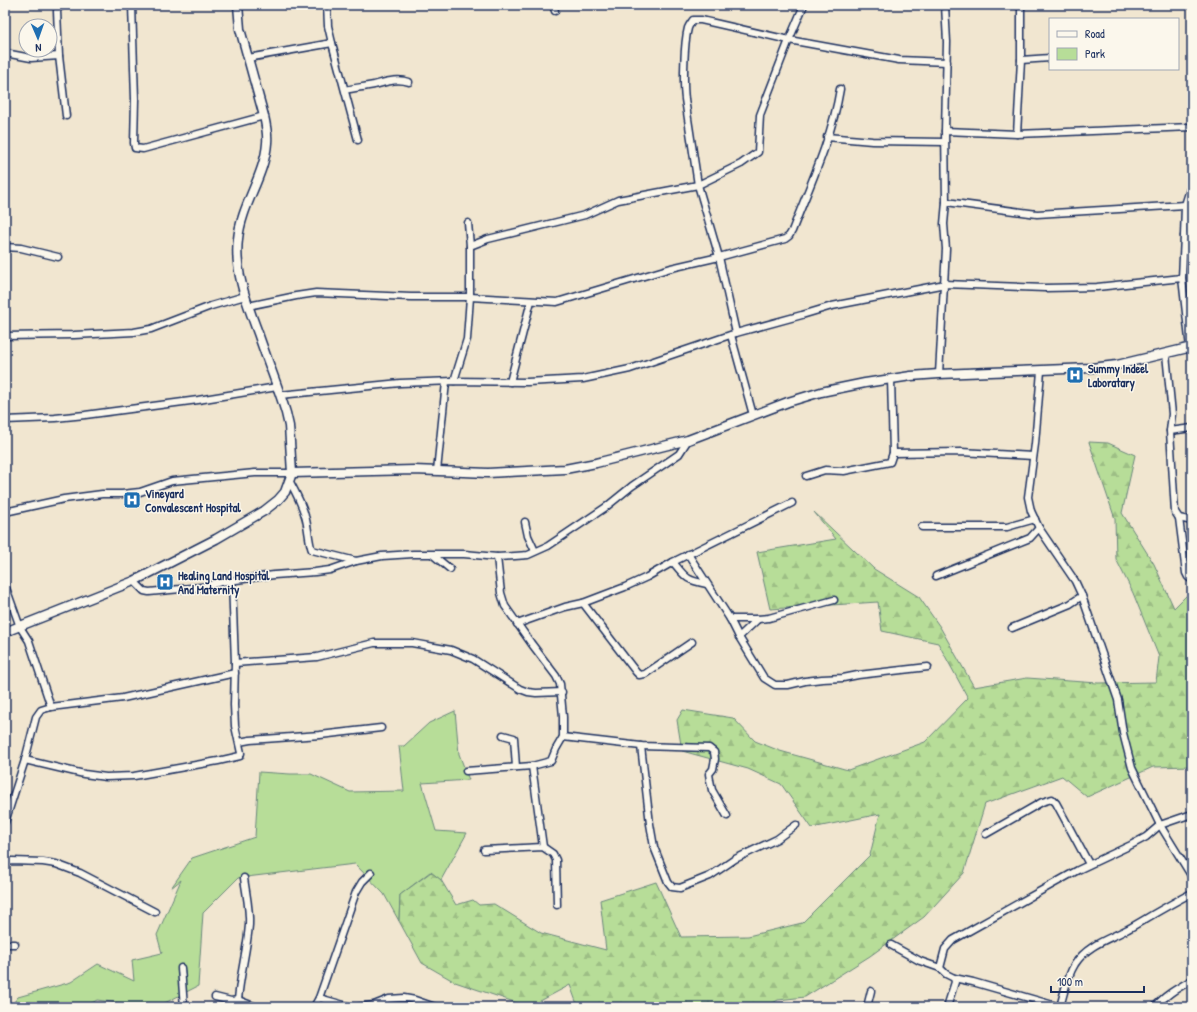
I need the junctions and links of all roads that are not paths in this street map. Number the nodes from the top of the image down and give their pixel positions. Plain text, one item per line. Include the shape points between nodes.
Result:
1 (64, 5) edge
2 (132, 5) edge
3 (238, 5) edge
4 (327, 5) edge
5 (804, 5) edge
6 (945, 5) edge
7 (1021, 5) edge
8 (789, 40) junction
9 (332, 44) junction
10 (5, 53) edge
11 (59, 56) junction
12 (248, 58) junction
13 (1049, 58) edge
14 (1021, 60) junction
15 (947, 62) junction
16 (409, 82) dead end
17 (840, 89) dead end
18 (345, 90) junction
19 (66, 116) dead end
20 (264, 116) junction
21 (1192, 127) edge
22 (945, 131) junction
23 (1017, 134) junction
24 (828, 137) junction
25 (358, 140) dead end
26 (945, 142) junction
27 (1192, 183) edge
28 (698, 184) junction
29 (946, 202) junction
30 (1185, 205) junction
31 (468, 223) dead end
32 (1184, 236) junction
33 (1192, 237) edge
34 (5, 246) edge
35 (470, 246) junction
36 (58, 257) dead end
37 (719, 258) junction
38 (1182, 278) junction
39 (945, 284) junction
40 (246, 296) junction
41 (470, 297) junction
42 (531, 301) junction
43 (248, 306) junction
44 (733, 334) junction
45 (5, 336) edge
46 (1191, 347) edge
47 (1166, 354) junction
48 (1041, 371) junction
49 (939, 374) junction
50 (891, 379) junction
51 (454, 381) junction
52 (446, 382) junction
53 (510, 382) junction
54 (279, 391) junction
55 (753, 415) junction
56 (5, 420) edge
57 (1192, 428) edge
58 (1170, 431) junction
59 (688, 440) junction
60 (893, 453) junction
61 (1033, 456) junction
62 (437, 471) junction
63 (292, 473) junction
64 (806, 476) dead end
65 (290, 482) junction
66 (792, 503) dead end
67 (5, 512) edge
68 (1179, 518) junction
69 (1035, 519) junction
70 (1192, 521) edge
71 (525, 522) dead end
72 (922, 527) dead end
73 (1039, 528) junction
74 (535, 551) junction
75 (688, 554) junction
76 (433, 555) junction
77 (497, 557) junction
78 (356, 561) junction
79 (673, 562) junction
80 (450, 569) dead end
81 (936, 576) dead end
82 (1192, 580) edge
83 (134, 581) junction
84 (232, 581) junction
85 (707, 584) junction
86 (5, 585) edge
87 (1082, 596) junction
88 (834, 600) dead end
89 (583, 603) junction
90 (730, 619) junction
91 (758, 619) junction
92 (517, 624) junction
93 (20, 627) junction
94 (1012, 628) dead end
95 (5, 632) edge
96 (740, 637) junction
97 (692, 642) dead end
98 (235, 663) junction
99 (928, 667) dead end
100 (234, 673) junction
101 (562, 692) junction
102 (51, 707) junction
103 (381, 728) dead end
104 (503, 735) dead end
105 (563, 737) junction
106 (239, 742) junction
107 (641, 746) junction
108 (25, 760) junction
109 (532, 766) junction
110 (516, 767) junction
111 (466, 771) dead end
112 (1192, 814) edge
113 (727, 816) dead end
114 (5, 822) edge
115 (796, 825) dead end
116 (1160, 825) junction
117 (986, 834) dead end
118 (543, 848) junction
119 (484, 850) dead end
120 (5, 863) edge
121 (1090, 864) junction
122 (371, 873) dead end
123 (1192, 877) edge
124 (244, 878) dead end
125 (1192, 893) edge
126 (557, 905) dead end
127 (155, 912) dead end
128 (5, 944) edge
129 (15, 944) dead end
130 (891, 945) dead end
131 (181, 968) dead end
132 (940, 968) junction
133 (954, 978) junction
134 (1192, 980) edge
135 (871, 991) dead end
136 (215, 997) dead end
137 (319, 998) junction
138 (238, 1000) junction
139 (1033, 1000) junction
140 (184, 1007) edge
141 (256, 1007) edge
142 (314, 1007) edge
143 (351, 1007) edge
144 (359, 1007) edge
145 (435, 1007) edge
146 (867, 1007) edge
147 (947, 1007) edge
148 (1030, 1007) edge
149 (1060, 1007) edge
150 (1155, 1007) edge

1 - 11 street via 57,11
2 - 20 street via 136,148 143,149
3 - 12 street via 240,29
4 - 9 street
5 - 8 street
6 - 15 street
7 - 14 street
8 - 15 street via 899,60
8 - 28 street via 760,115 758,152 741,164
8 - 28 street via 701,20 693,20 688,27 684,90
9 - 12 street
9 - 18 street
10 - 11 street via 30,58
11 - 19 street
12 - 20 street
13 - 14 street
14 - 23 street
15 - 22 street
16 - 18 street via 389,81
17 - 24 street
18 - 25 street
20 - 40 street via 267,144 240,225 238,240 239,273
21 - 23 street
22 - 23 street
22 - 26 street
24 - 26 street
24 - 37 street via 789,236 780,241
26 - 29 street
27 - 30 street
28 - 35 street via 618,200 585,215 488,239
28 - 37 street
29 - 30 street via 1037,214
29 - 39 street
30 - 32 street
31 - 35 street
32 - 33 street
32 - 38 street
34 - 36 street
35 - 41 street
37 - 42 street via 671,268 557,302
37 - 44 street
38 - 39 street via 1097,287 1045,288
38 - 46 street
39 - 44 street via 832,306
39 - 49 street
40 - 43 street
40 - 45 street via 211,306 151,329 134,332
41 - 42 street
41 - 43 street via 316,293
41 - 51 street via 468,339
42 - 53 street
43 - 54 street
44 - 53 street via 610,374 583,379
44 - 55 street
46 - 47 street
47 - 48 street via 1117,365
47 - 58 street via 1172,414
48 - 49 street
48 - 61 street
49 - 50 street
50 - 55 street via 821,392
50 - 60 street
51 - 52 street
51 - 53 street
52 - 54 street
52 - 62 street
54 - 56 street via 85,415
54 - 63 street via 289,426
55 - 59 street
57 - 58 street
58 - 68 street via 1175,512
59 - 62 street via 565,469 488,473
59 - 74 street via 679,454 632,486 606,508 548,546
60 - 61 street via 961,452
60 - 64 street via 890,462 844,471 825,470
61 - 69 street via 1028,497
62 - 63 street
63 - 65 street
63 - 67 street via 255,473 172,481 140,492 102,494
65 - 78 street via 306,517 312,550
65 - 83 street via 278,500 264,511
66 - 75 street
68 - 70 street
68 - 82 street via 1186,573
69 - 72 street via 1007,526
69 - 73 street
71 - 74 street
73 - 81 street via 1030,538
73 - 87 street via 1075,581
74 - 77 street via 521,556
75 - 79 street
75 - 85 street
76 - 77 street
76 - 78 street via 382,556
76 - 80 street
77 - 92 street via 501,593
78 - 84 street via 330,570
79 - 85 street via 692,581
79 - 89 street via 647,577
83 - 84 street via 144,591 149,592 202,587
83 - 93 street
84 - 98 street
85 - 90 street
86 - 93 street
87 - 94 street via 1070,604
87 - 116 street via 1118,700 1132,768
88 - 91 street
89 - 92 street
89 - 97 street via 640,674 645,674
90 - 91 street
90 - 96 street
91 - 96 street
92 - 101 street via 556,676
93 - 95 street
93 - 102 street via 29,642
96 - 99 street via 764,678 775,685
98 - 100 street
98 - 101 street via 317,657 374,643 412,643 451,650 473,659 528,692
100 - 102 street via 123,698
100 - 106 street via 235,719
101 - 105 street
102 - 108 street via 41,710 36,717
103 - 106 street
104 - 110 street via 514,738
105 - 107 street
105 - 109 street via 551,761
106 - 108 street via 240,756 134,776 106,777 84,774
107 - 113 street via 709,748 714,752 715,759 710,774 712,790
107 - 115 street via 654,847 672,887 680,888 710,876 735,859 777,839
108 - 114 street
109 - 110 street
109 - 118 street
110 - 111 street
112 - 116 street
116 - 121 street via 1131,845
116 - 123 street
117 - 121 street via 1042,802 1052,799
118 - 119 street
118 - 126 street via 553,854 556,860
120 - 127 street via 12,861 56,864
121 - 132 street via 953,940 945,949
122 - 137 street via 356,892
124 - 138 street via 249,923
125 - 149 street via 1097,944 1084,954 1074,964
128 - 129 street
130 - 132 street via 920,961
131 - 140 street
132 - 133 street
133 - 139 street
133 - 147 street via 954,989
134 - 150 street via 1172,991
135 - 146 street
136 - 138 street
137 - 142 street
137 - 143 street
138 - 141 street
139 - 148 street
139 - 149 street
144 - 145 street via 404,998

